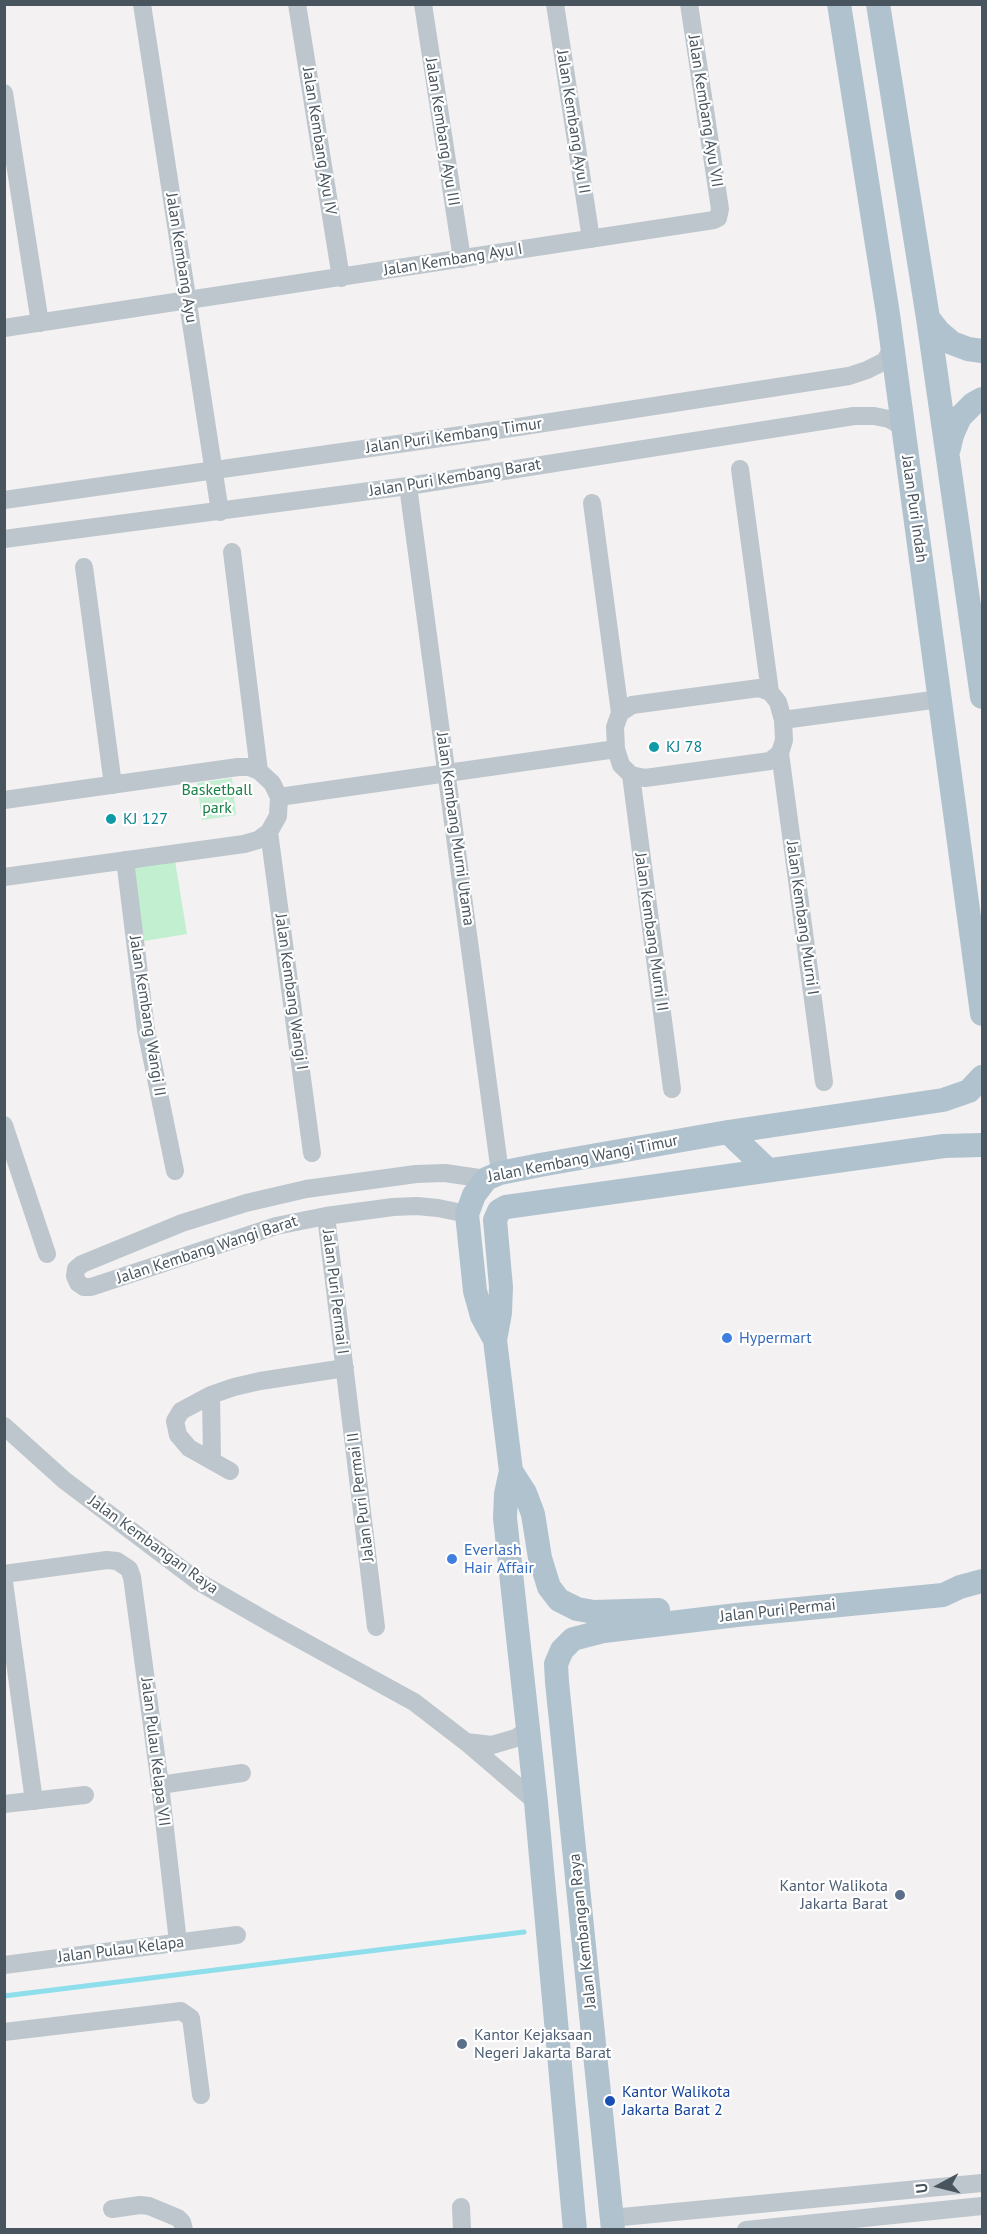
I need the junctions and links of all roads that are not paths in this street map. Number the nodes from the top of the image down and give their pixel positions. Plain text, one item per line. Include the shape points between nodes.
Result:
1 (142, 4) edge
2 (297, 4) edge
3 (423, 4) edge
4 (555, 4) edge
5 (689, 4) edge
6 (839, 4) edge
7 (878, 4) edge
8 (4, 93) edge
9 (718, 218) joint
10 (591, 239) junction
11 (462, 259) junction
12 (341, 278) junction
13 (188, 301) junction
14 (928, 318) junction
15 (40, 322) junction
16 (4, 328) edge
17 (892, 348) junction
18 (982, 351) edge
19 (982, 399) edge
20 (903, 427) junction
21 (948, 454) junction
22 (214, 469) junction
23 (740, 469) dead end
24 (408, 486) junction
25 (4, 500) edge
26 (592, 503) dead end
27 (220, 512) junction
28 (4, 540) edge
29 (232, 552) dead end
30 (84, 567) dead end
31 (770, 692) junction
32 (982, 697) edge
33 (940, 699) junction
34 (620, 713) junction
35 (783, 720) junction
36 (616, 749) junction
37 (780, 753) junction
38 (259, 771) junction
39 (448, 773) junction
40 (631, 775) junction
41 (113, 785) junction
42 (279, 797) junction
43 (4, 800) edge
44 (269, 832) junction
45 (125, 860) junction
46 (4, 877) edge
47 (982, 1014) edge
48 (982, 1078) edge
49 (824, 1083) dead end
50 (672, 1089) dead end
51 (4, 1125) edge
52 (728, 1132) junction
53 (982, 1145) edge
54 (312, 1153) dead end
55 (768, 1170) junction
56 (174, 1171) dead end
57 (493, 1176) junction
58 (467, 1214) junction
59 (326, 1216) junction
60 (495, 1220) joint
61 (47, 1254) dead end
62 (82, 1264) joint
63 (495, 1340) junction
64 (345, 1368) junction
65 (211, 1395) junction
66 (4, 1426) edge
67 (212, 1461) junction
68 (231, 1471) dead end
69 (511, 1471) junction
70 (4, 1574) edge
71 (982, 1581) edge
72 (4, 1582) edge
73 (982, 1593) edge
74 (943, 1596) junction
75 (737, 1615) junction
76 (376, 1627) dead end
77 (573, 1639) joint
78 (527, 1731) junction
79 (466, 1742) junction
80 (242, 1773) dead end
81 (160, 1785) junction
82 (85, 1795) dead end
83 (34, 1801) junction
84 (536, 1802) junction
85 (4, 1804) edge
86 (237, 1935) dead end
87 (178, 1942) junction
88 (4, 1965) edge
89 (4, 2032) edge
90 (201, 2095) dead end
91 (982, 2183) edge
92 (982, 2206) edge
93 (461, 2207) dead end
94 (112, 2209) dead end
95 (650, 2222) edge
96 (612, 2224) edge
97 (184, 2229) edge
98 (462, 2229) edge
99 (575, 2229) edge
100 (746, 2229) edge

1 - 13 street, Jalan Kembang Ayu
2 - 12 street, Jalan Kembang Ayu IV
3 - 11 street, Jalan Kembang Ayu III
4 - 10 street, Jalan Kembang Ayu II
5 - 9 street, Jalan Kembang Ayu VII via 720,208
6 - 17 main road, Jalan Puri Indah
7 - 14 main road
8 - 15 street
9 - 10 street, Jalan Kembang Ayu I
10 - 11 street, Jalan Kembang Ayu I
11 - 12 street, Jalan Kembang Ayu I
12 - 13 street, Jalan Kembang Ayu I
13 - 15 street, Jalan Kembang Ayu I
13 - 22 street, Jalan Kembang Ayu
14 - 18 main road via 952,343
14 - 21 main road
15 - 16 street, Jalan Kembang Ayu I
17 - 20 main road, Jalan Puri Indah
17 - 22 street, Jalan Puri Kembang Timur via 885,361 849,376
19 - 21 main road via 960,417 951,435
20 - 24 street, Jalan Puri Kembang Barat via 889,419 854,416
20 - 33 main road, Jalan Puri Indah
21 - 32 main road
22 - 25 street, Jalan Puri Kembang Timur
22 - 27 street, Jalan Kembang Ayu
23 - 31 street
24 - 27 street, Jalan Puri Kembang Barat
24 - 39 street, Jalan Kembang Murni Utama
26 - 34 street
27 - 28 street, Jalan Puri Kembang Barat
29 - 38 street
30 - 41 street
31 - 34 street via 759,688 632,705
31 - 35 street via 778,702
33 - 35 street
33 - 47 main road, Jalan Puri Indah
34 - 36 street via 615,727
35 - 37 street, Jalan Kembang Murni I
36 - 39 street
36 - 40 street via 621,765
37 - 40 street via 770,760 645,778
37 - 49 street, Jalan Kembang Murni I
38 - 41 street via 238,767
38 - 42 street
39 - 42 street
39 - 57 street, Jalan Kembang Murni Utama
40 - 50 street, Jalan Kembang Murni II
41 - 43 street
42 - 44 street via 278,816
44 - 45 street via 244,844
44 - 54 street, Jalan Kembang Wangi I
45 - 46 street
45 - 56 street, Jalan Kembang Wangi II via 146,1030
48 - 52 main road, Jalan Kembang Wangi Timur via 969,1091 943,1100
51 - 61 street
52 - 55 main road
52 - 57 main road, Jalan Kembang Wangi Timur
53 - 55 main road, Jalan Kembang Wangi Timur via 944,1146
55 - 60 main road, Jalan Kembang Wangi Timur via 506,1207
57 - 58 main road via 474,1195
57 - 62 street, Jalan Kembang Wangi Timur via 416,1174 306,1189 182,1223
58 - 59 street, Jalan Kembang Wangi Barat via 417,1206
58 - 63 main road, Jalan Kembangan Raya via 475,1291
59 - 62 street, Jalan Kembang Wangi Barat via 276,1226 92,1287 78,1283 76,1269
59 - 64 street, Jalan Puri Permai I
60 - 63 main road, Jalan Kembangan Raya via 501,1287
63 - 69 main road, Jalan Kembangan Raya
64 - 65 street via 260,1381
64 - 76 street, Jalan Puri Permai II
65 - 67 street
65 - 67 street via 181,1411 175,1421 178,1436 189,1448
66 - 79 street, Jalan Kembangan Raya via 64,1479 199,1582 414,1702
67 - 68 street
69 - 75 main road, Jalan Kembangan Raya via 533,1514 549,1587 560,1600 577,1610 594,1612 716,1608
69 - 78 main road, Jalan Kembangan Raya via 505,1518
70 - 81 street, Jalan Pulau Kelapa VII via 107,1560 124,1564 132,1576
71 - 74 main road, Jalan Puri Permai
72 - 83 street
73 - 74 street
74 - 75 main road, Jalan Puri Permai
75 - 77 main road, Jalan Puri Permai via 604,1631
77 - 96 main road, Jalan Kembangan Raya via 556,1664 557,1682
78 - 79 street via 504,1743
78 - 84 main road, Jalan Kembangan Raya
79 - 84 street, Jalan Kembangan Raya
80 - 81 street
81 - 87 street, Jalan Pulau Kelapa VII
82 - 83 street
83 - 85 street
84 - 99 main road, Jalan Kembangan Raya
86 - 87 street, Jalan Pulau Kelapa
87 - 88 street, Jalan Pulau Kelapa
89 - 90 street via 181,2011 190,2018
91 - 95 street
92 - 100 street
93 - 98 street
94 - 97 street via 149,2206 178,2218
95 - 96 street

